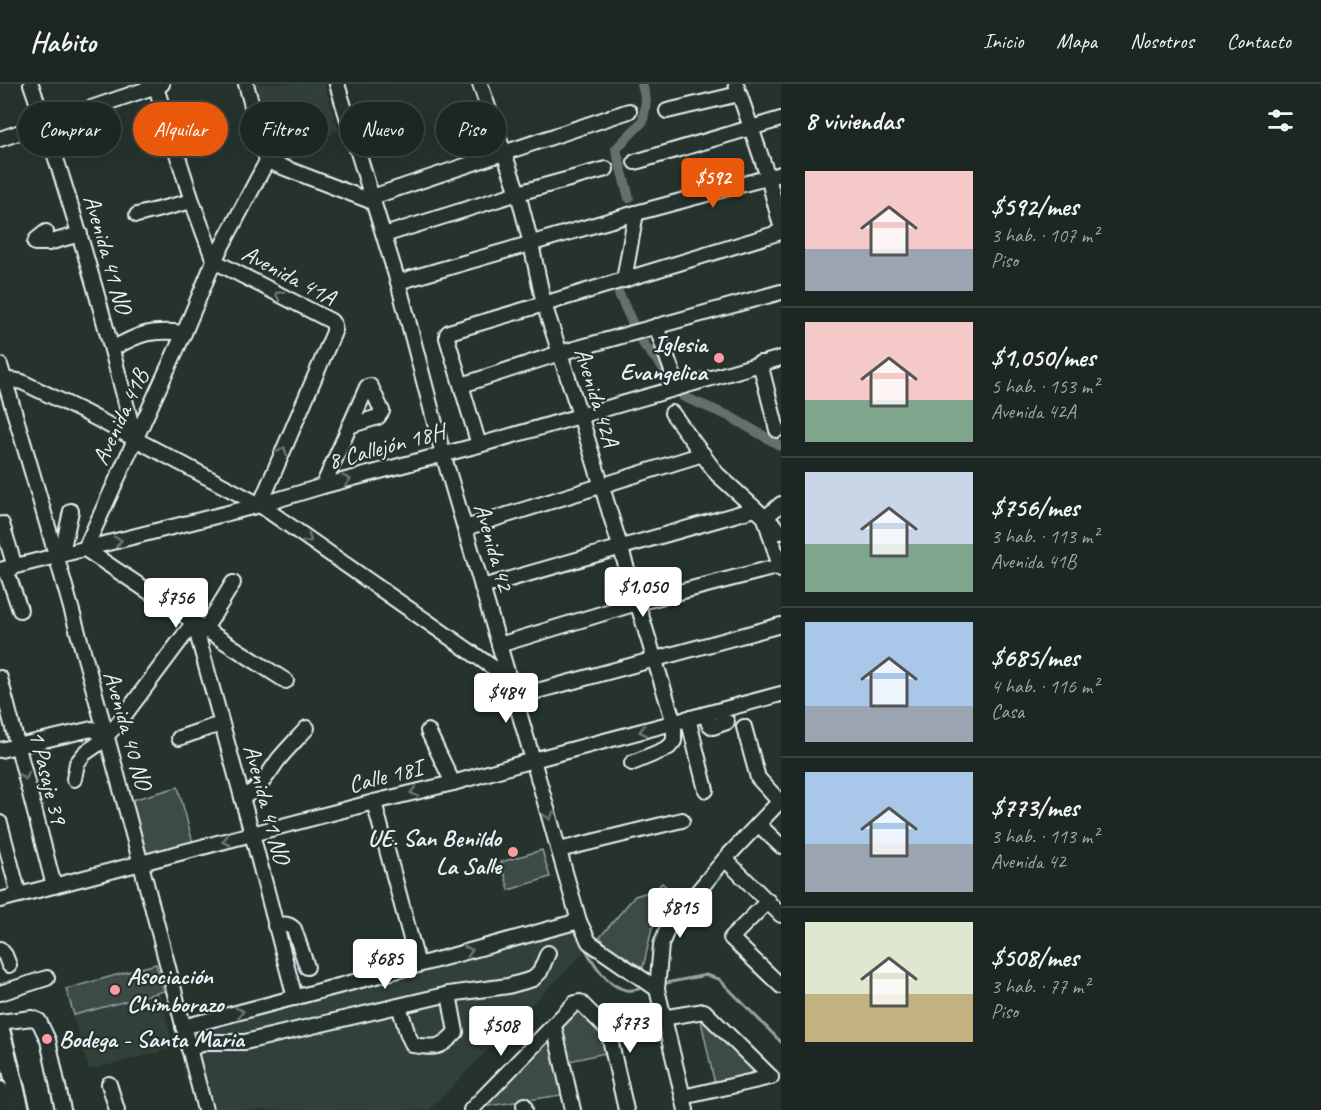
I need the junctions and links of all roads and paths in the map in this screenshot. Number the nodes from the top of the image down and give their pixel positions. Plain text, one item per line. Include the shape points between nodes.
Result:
1 (32, 84) edge
2 (246, 84) edge
3 (338, 84) edge
4 (480, 84) edge
5 (158, 85) edge
6 (737, 89) edge
7 (38, 102) edge
8 (109, 102) edge
9 (487, 102) edge
10 (629, 111) dead end
11 (667, 111) dead end
12 (781, 120) edge
13 (751, 128) junction
14 (18, 133) edge
15 (0, 139) edge
16 (506, 153) edge
17 (55, 156) edge
18 (497, 156) edge
19 (506, 156) edge
20 (267, 161) junction
21 (635, 162) dead end
22 (606, 168) dead end
23 (775, 175) edge
24 (518, 193) junction
25 (373, 200) junction
26 (192, 201) junction
27 (636, 213) junction
28 (137, 216) dead end
29 (781, 226) edge
30 (46, 232) dead end
31 (781, 232) edge
32 (80, 234) junction
33 (384, 235) junction
34 (531, 244) junction
35 (214, 261) junction
36 (624, 280) junction
37 (398, 282) junction
38 (781, 292) edge
39 (544, 304) junction
40 (656, 326) junction
41 (184, 333) junction
42 (112, 349) junction
43 (560, 353) junction
44 (781, 358) edge
45 (760, 363) junction
46 (0, 365) edge
47 (2, 381) edge
48 (462, 385) junction
49 (678, 387) junction
50 (672, 413) dead end
51 (580, 415) junction
52 (349, 426) dead end
53 (777, 430) dead end
54 (135, 439) junction
55 (479, 445) junction
56 (443, 454) junction
57 (703, 454) junction
58 (601, 485) junction
59 (323, 486) junction
60 (781, 504) edge
61 (260, 505) junction
62 (71, 511) dead end
63 (760, 513) junction
64 (2, 524) dead end
65 (465, 528) junction
66 (781, 532) edge
67 (620, 548) junction
68 (85, 549) junction
69 (56, 556) junction
70 (781, 568) edge
71 (7, 569) edge
72 (233, 583) dead end
73 (482, 587) junction
74 (637, 603) junction
75 (20, 610) dead end
76 (781, 625) edge
77 (200, 626) junction
78 (499, 645) junction
79 (655, 660) junction
80 (0, 678) edge
81 (508, 678) junction
82 (286, 681) dead end
83 (781, 694) edge
84 (515, 697) junction
85 (706, 714) junction
86 (688, 718) junction
87 (727, 722) dead end
88 (674, 723) junction
89 (222, 725) junction
90 (744, 727) dead end
91 (307, 728) dead end
92 (428, 730) dead end
93 (106, 736) junction
94 (179, 738) dead end
95 (17, 746) junction
96 (0, 750) edge
97 (533, 760) junction
98 (632, 763) dead end
99 (74, 779) dead end
100 (453, 783) junction
101 (705, 790) dead end
102 (242, 797) junction
103 (780, 800) edge
104 (374, 802) junction
105 (682, 820) dead end
106 (0, 823) edge
107 (758, 824) junction
108 (252, 834) junction
109 (781, 846) edge
110 (559, 850) junction
111 (725, 859) junction
112 (141, 863) junction
113 (54, 886) junction
114 (20, 895) junction
115 (0, 900) edge
116 (768, 901) junction
117 (781, 915) edge
118 (579, 921) junction
119 (275, 926) junction
120 (0, 949) edge
121 (548, 953) dead end
122 (9, 965) dead end
123 (418, 965) junction
124 (307, 967) dead end
125 (47, 978) dead end
126 (781, 986) edge
127 (657, 988) junction
128 (0, 993) edge
129 (449, 994) junction
130 (295, 998) junction
131 (399, 1006) junction
132 (664, 1018) junction
133 (0, 1024) edge
134 (554, 1026) junction
135 (183, 1027) junction
136 (608, 1030) junction
137 (189, 1049) junction
138 (109, 1084) dead end
139 (0, 1090) edge
140 (684, 1103) edge
141 (5, 1110) edge
142 (21, 1110) edge
143 (63, 1110) edge
144 (117, 1110) edge
145 (205, 1110) edge
146 (471, 1110) edge
147 (573, 1110) edge
148 (626, 1110) edge

1 - 7 street, Avenida 41 NO
2 - 20 street
3 - 25 street, Avenida 42
4 - 9 street, Avenida 42A
5 - 8 street
5 - 26 street, Avenida 41A
6 - 11 street
6 - 13 street
10 - 16 street
12 - 13 street
13 - 21 street
13 - 23 street
14 - 15 street
17 - 32 street, Avenida 41 NO
18 - 25 street
19 - 24 street, Avenida 42A
20 - 25 street
20 - 35 street, Avenida 41B
22 - 24 street
23 - 27 street
23 - 29 street
24 - 33 street
24 - 34 street, Avenida 42A
25 - 33 street, Avenida 42
26 - 28 street
26 - 35 street, Avenida 41A
27 - 34 street
27 - 36 street
30 - 32 street via 35,243
31 - 36 street
32 - 42 street, Avenida 41 NO
33 - 37 street, Avenida 42
34 - 37 street
34 - 39 street, Avenida 42A
35 - 41 street, Avenida 41B
61 -> 35 street, Avenida 41A via 334,325
36 - 39 street
37 - 56 street, Avenida 42
38 - 40 street
39 - 43 street, Avenida 42A
39 - 48 street via 449,332 447,338
40 - 43 street
40 - 49 street
41 - 42 street via 148,332
41 - 54 street, Avenida 41B
42 - 54 street, Avenida 41 NO
43 - 48 street
43 - 51 street, Avenida 42A
44 - 45 street, 8 Callejón 18H
45 - 49 street, 8 Callejón 18H
45 - 53 street
46 - 47 street, Avenida 40 NO
47 - 54 street via 22,382
47 - 69 street, Avenida 40 NO
48 - 55 street
49 - 51 street, 8 Callejón 18H
50 - 57 street
51 - 55 street, 8 Callejón 18H
51 - 58 street, Avenida 42A
52 - 59 street
54 - 61 street
54 - 68 street, Avenida 41B
55 - 56 street, 8 Callejón 18H
59 -> 56 street, 8 Callejón 18H
56 - 65 street, Avenida 42
57 - 58 street
57 - 63 street via 717,474
58 - 65 street
58 - 67 street, Avenida 42A
59 - 61 street, 8 Callejón 18H
60 - 63 street
68 -> 61 street, 8 Callejón 18H
61 -> 81 street
62 - 69 street via 64,543
63 - 66 street
63 - 67 street
63 - 70 street
64 - 71 street
65 - 73 street, Avenida 42
67 - 73 street
67 - 74 street, Avenida 42A
68 - 69 street, 8 Callejón 18H
68 - 77 street
69 - 71 street, 8 Callejón 18H
69 - 93 street, Avenida 40 NO
70 - 74 street
71 - 75 street
72 - 77 street
73 - 78 street, Avenida 42
74 - 78 street
74 - 79 street, Avenida 42A
76 - 79 street
77 - 82 street
77 - 89 street, Avenida 41 NO
77 - 93 street
78 - 81 street, Avenida 42
79 - 84 street
79 - 88 street, Avenida 42A
80 - 95 street, 1 Pasaje 39
81 - 84 street, Avenida 42
83 - 85 street, Calle 18I
84 - 97 street, Avenida 42
85 - 86 street, Calle 18I
85 - 87 street via 713,727
86 - 88 street, Calle 18I
86 - 101 street
88 -> 97 street, Calle 18I
88 - 98 street via 674,741 669,747
89 - 94 street
89 - 102 street, Avenida 41 NO
90 - 103 street via 758,778
91 - 102 street via 264,781 250,795
92 - 100 street
93 - 95 street via 92,729
93 - 99 street via 77,763
93 - 112 street, Avenida 40 NO
95 - 96 street
95 -> 113 street, 1 Pasaje 39
97 - 100 street, Calle 18I
97 -> 110 street, Avenida 42
100 -> 104 street, Calle 18I
102 - 108 street, Avenida 41 NO
103 - 107 street
104 - 108 street, Calle 18I
104 - 123 street
105 - 110 street
106 - 114 street
107 - 109 street
107 - 111 street
108 -> 112 street, Calle 18I
108 - 119 street, Avenida 41 NO
110 - 118 street, Avenida 42
111 - 116 street
111 - 127 street via 668,927 661,945
112 - 113 street, Calle 18I
112 - 135 street, Avenida 40 NO
113 - 114 street, Calle 18I
114 - 115 street, Calle 18I
116 - 117 street
116 - 126 street via 731,938
123 -> 118 street
118 - 127 street, Avenida 42 via 589,942
119 - 124 street via 287,924 294,929
119 - 130 street, Avenida 41 NO
120 - 122 street
121 - 129 street via 533,979
123 - 130 street
125 - 128 street
127 - 132 street
129 - 131 street
129 - 131 street via 456,1032 446,1043 431,1048 413,1045
135 -> 130 street
131 - 137 street via 245,1042 207,1042
132 - 136 street
132 - 140 street
132 - 140 street via 704,1011 771,1077
133 - 142 main road
133 - 143 street via 32,1018 39,1021 48,1040
134 - 136 street via 577,1001
134 - 146 street
134 - 147 street
135 - 137 street, Avenida 40 NO
136 - 148 street
137 - 145 street, Avenida 40 NO
138 - 144 street
139 - 141 main road

